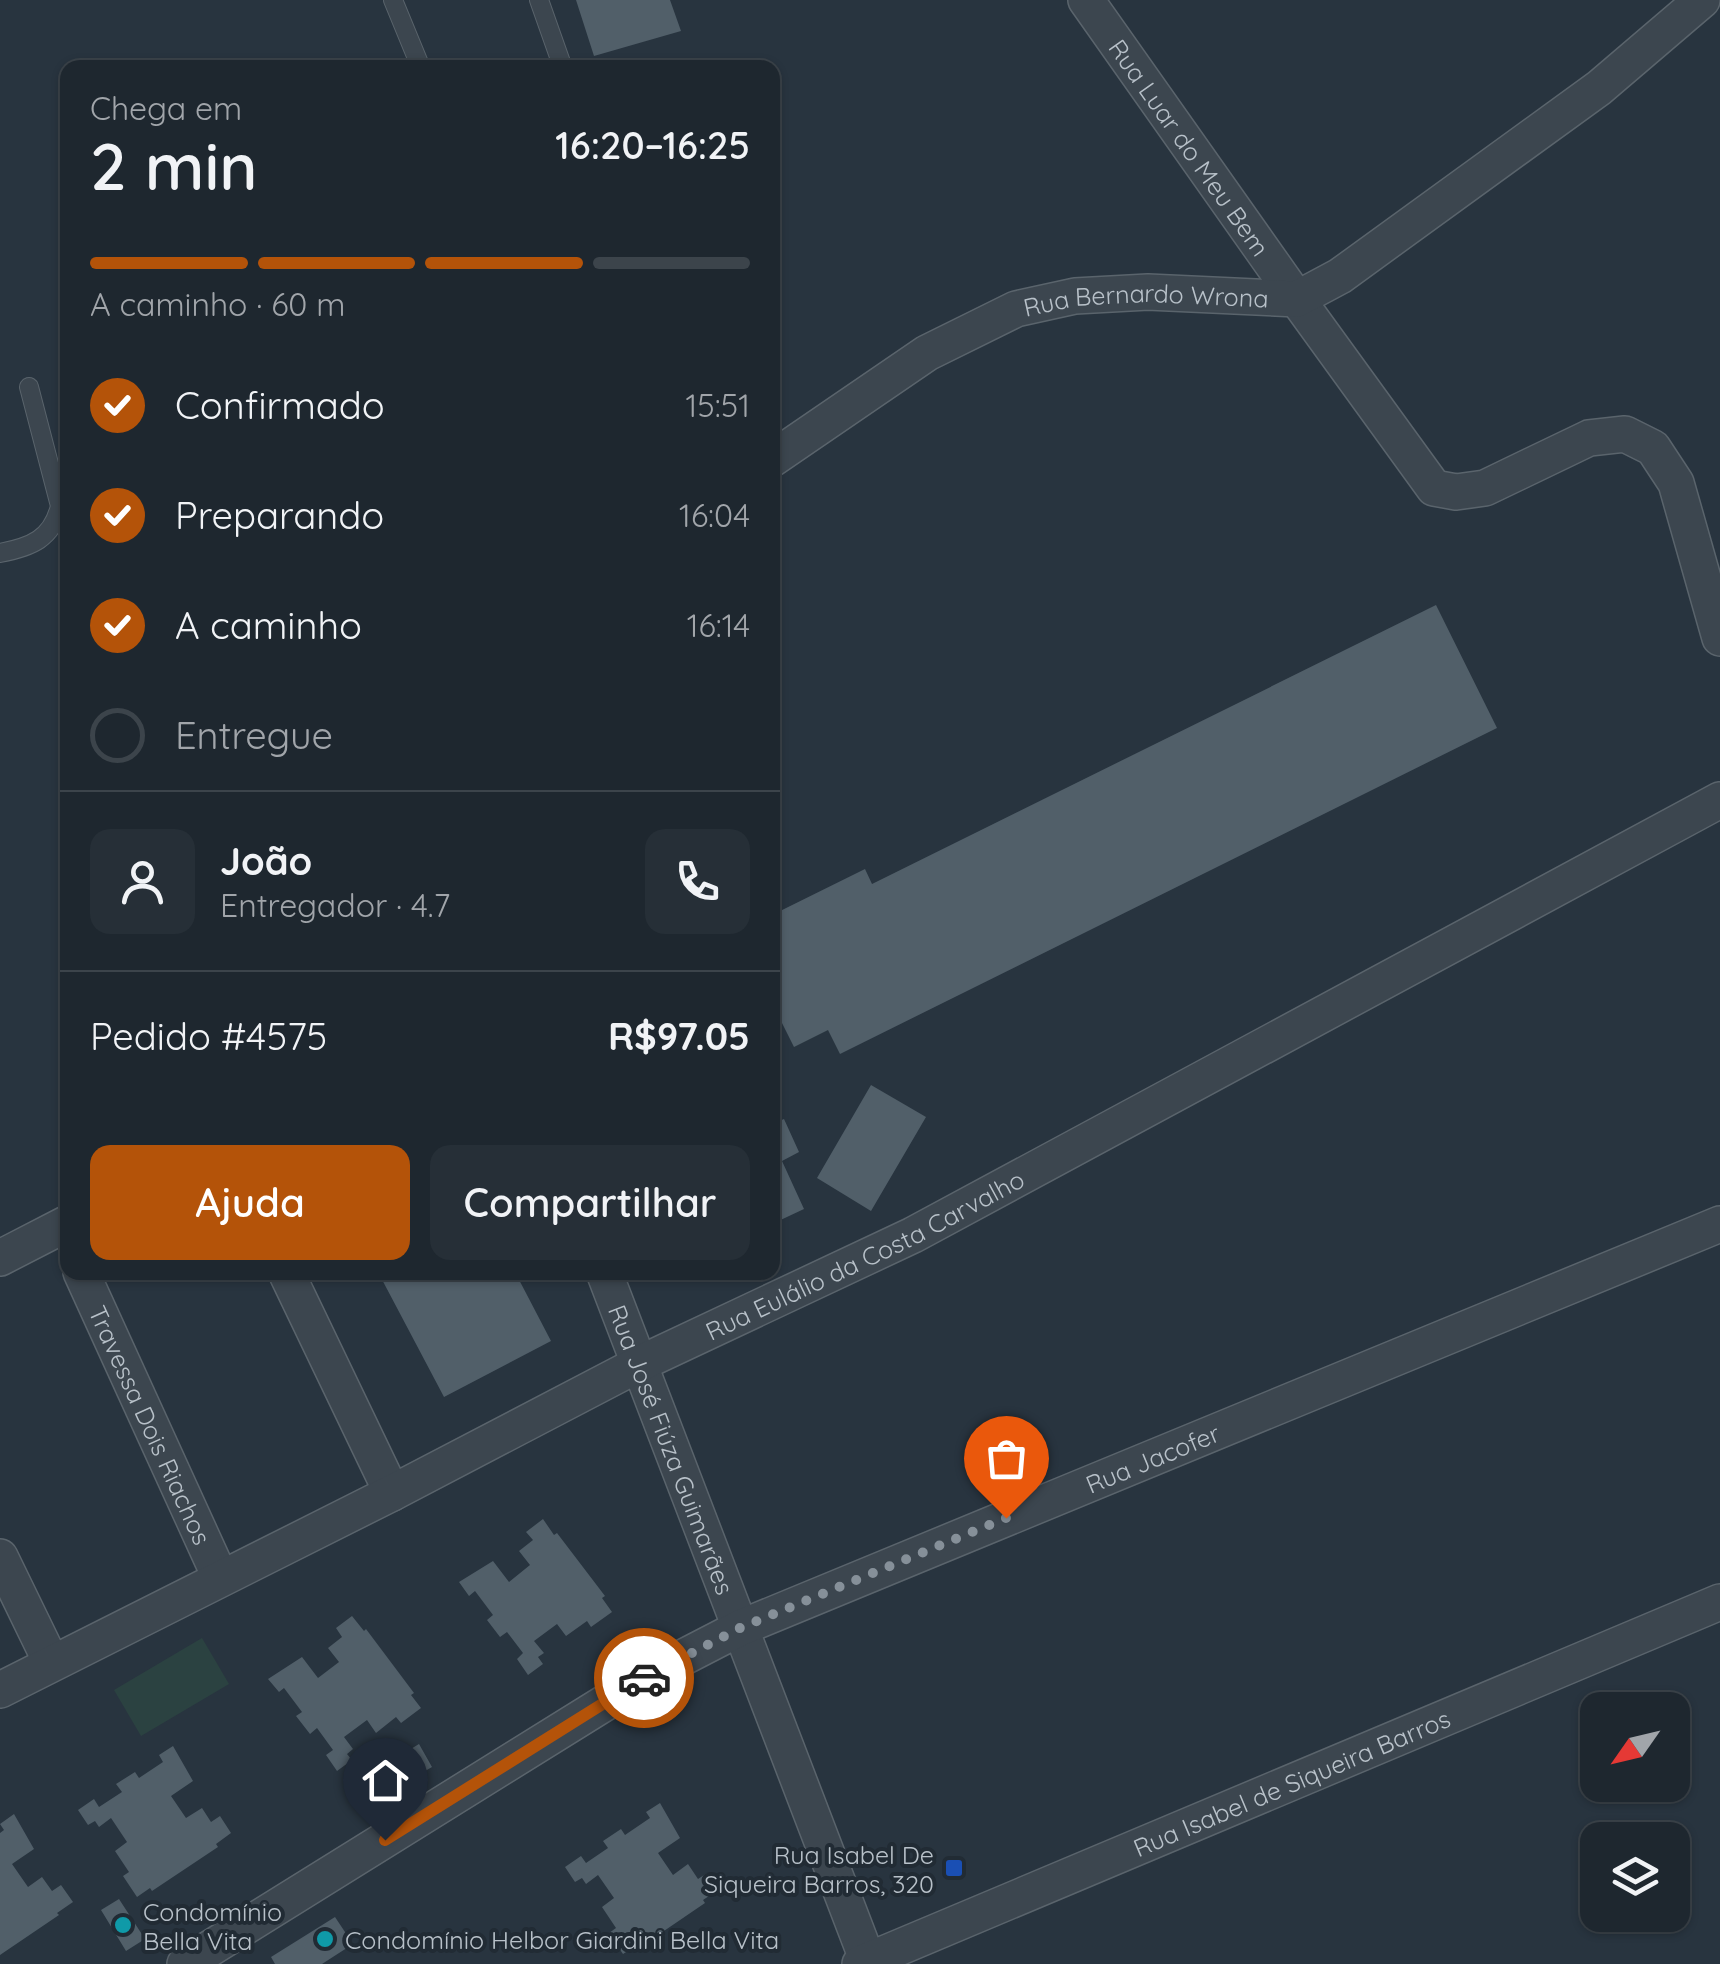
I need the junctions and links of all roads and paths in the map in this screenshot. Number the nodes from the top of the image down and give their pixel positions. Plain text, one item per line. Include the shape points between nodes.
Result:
1 (394, 0) edge
2 (539, 0) edge
3 (1086, 0) edge
4 (1702, 0) edge
5 (418, 60) edge
6 (559, 60) edge
7 (1296, 300) junction
8 (29, 386) dead end
9 (780, 454) edge
10 (0, 553) edge
11 (1720, 638) edge
12 (1720, 800) edge
13 (1720, 1224) edge
14 (60, 1233) edge
15 (0, 1258) edge
16 (85, 1280) edge
17 (290, 1280) edge
18 (607, 1280) edge
19 (639, 1364) junction
20 (392, 1493) junction
21 (0, 1557) edge
22 (220, 1577) junction
23 (1720, 1602) edge
24 (740, 1628) junction
25 (51, 1662) junction
26 (0, 1690) edge
27 (866, 1962) edge
28 (185, 1964) edge

1 - 5 lane
2 - 6 lane
3 - 7 street, Rua Luar do Meu Bem
4 - 7 street, Rua Bernardo Wrona via 1599,88 1340,276
7 - 9 street, Rua Bernardo Wrona via 1148,292 1075,296 1016,309 927,353
7 - 11 street, Rua Luar do Meu Bem via 1434,488 1485,488 1590,438 1625,434 1653,448 1676,483
8 - 10 lane via 60,506 56,525 42,540
12 - 19 street, Rua Eulálio da Costa Carvalho via 913,1235
13 - 24 street, Rua Jacofer
14 - 15 street
16 - 22 street, Travessa Dois Riachos
17 - 20 street
18 - 19 street, Rua José Fiúza Guimarães
19 - 20 street, Rua Eulálio da Costa Carvalho
19 - 24 street, Rua José Fiúza Guimarães
20 - 22 street, Rua Eulálio da Costa Carvalho
21 - 25 street
22 - 25 street, Rua Eulálio da Costa Carvalho
23 - 27 street, Rua Isabel de Siqueira Barros
24 - 27 street, Rua José Fiúza Guimarães
24 - 28 street, Rua Jacofer via 654,1672
25 - 26 street, Rua Eulálio da Costa Carvalho

